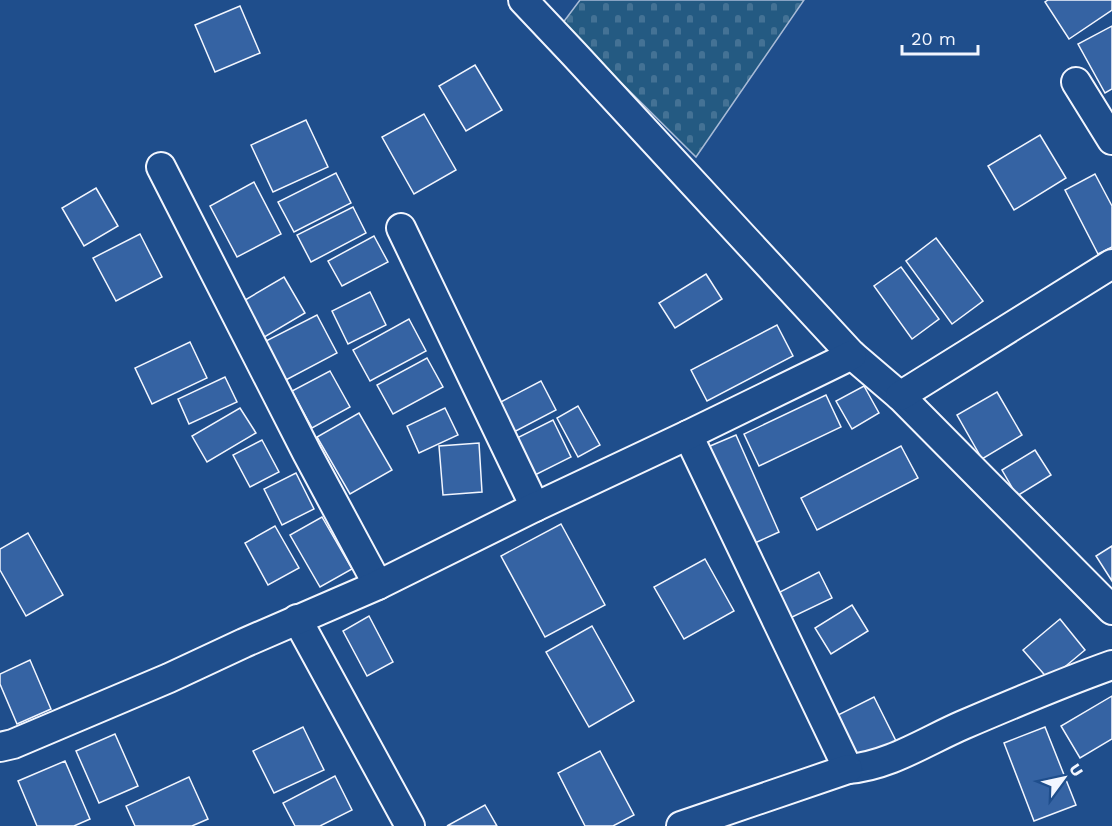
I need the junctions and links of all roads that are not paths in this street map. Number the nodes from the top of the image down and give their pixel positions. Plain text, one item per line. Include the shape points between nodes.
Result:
1 (523, 0) edge
2 (1076, 82) dead end
3 (1112, 140) edge
4 (161, 167) dead end
5 (401, 228) dead end
6 (1112, 264) edge
7 (852, 355) junction
8 (900, 396) junction
9 (688, 435) junction
10 (535, 507) junction
11 (378, 585) junction
12 (1112, 610) edge
13 (297, 620) junction
14 (1112, 665) edge
15 (0, 747) edge
16 (848, 769) junction
17 (410, 826) edge
18 (681, 826) edge

1 - 7 street
2 - 3 street
4 - 11 street
5 - 10 street
6 - 8 street
7 - 8 street
7 - 9 street
8 - 12 street
9 - 10 street
9 - 16 street
10 - 11 street
11 - 13 street
13 - 15 street via 169,678
13 - 17 street
14 - 16 street via 885,761
16 - 18 street

